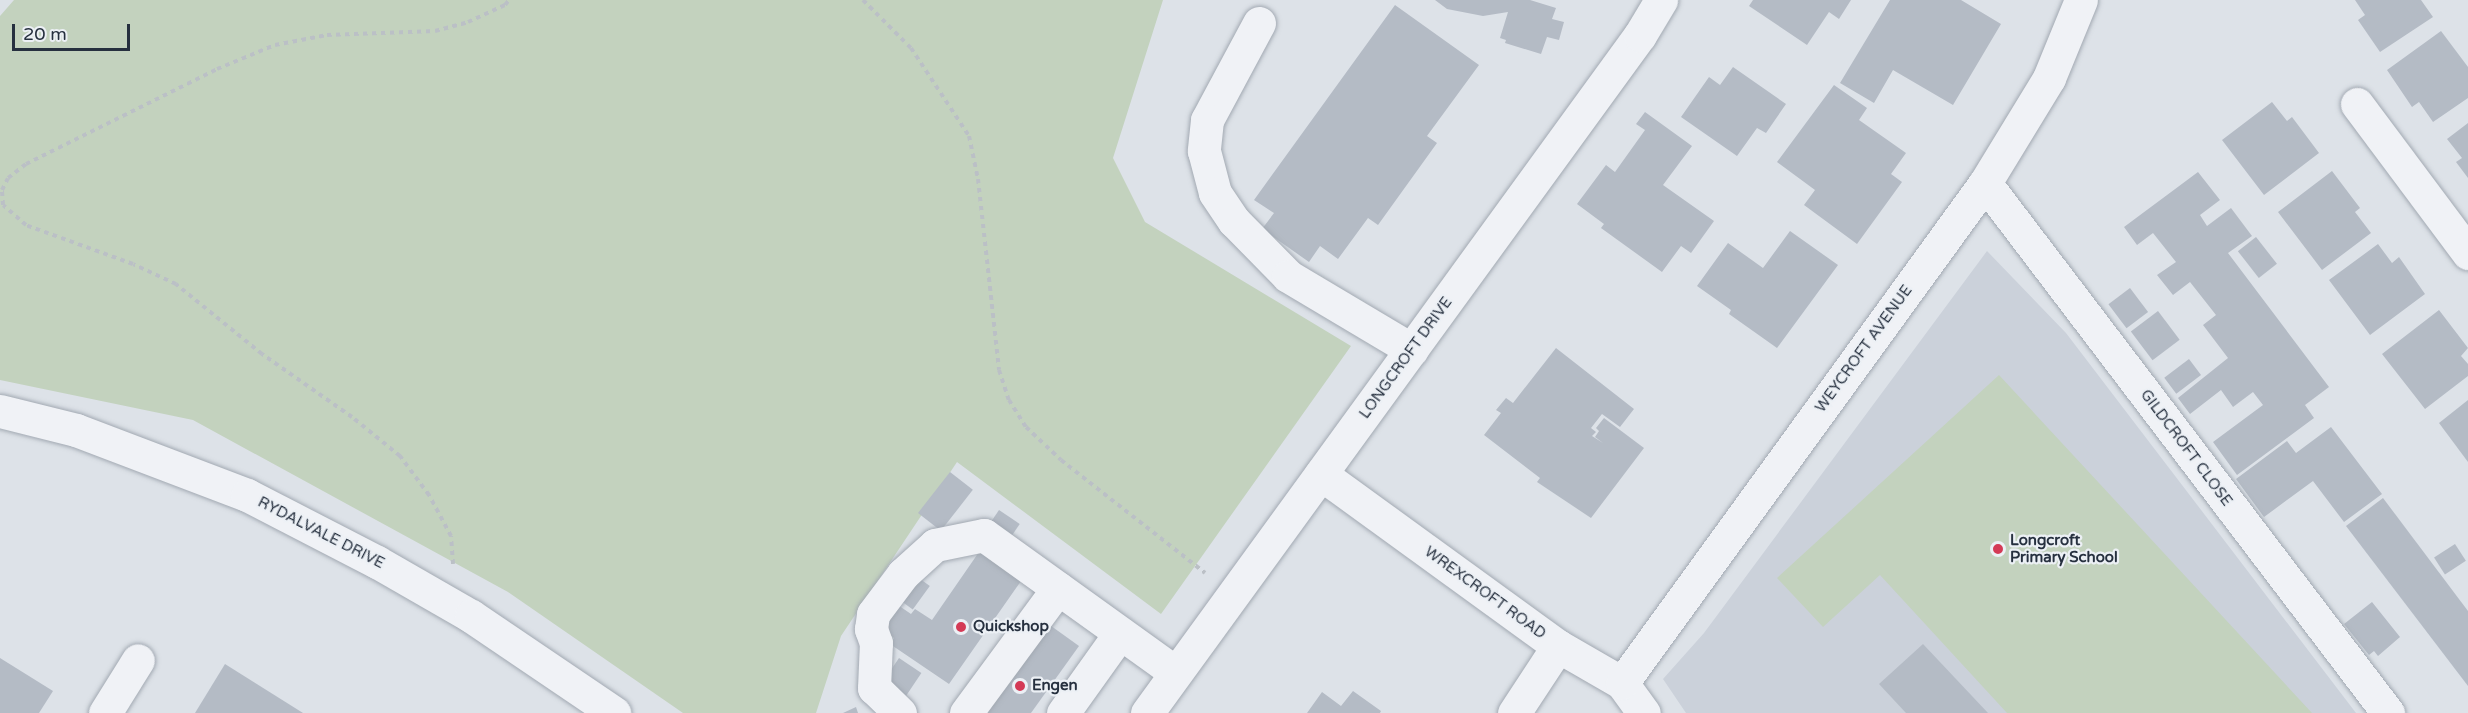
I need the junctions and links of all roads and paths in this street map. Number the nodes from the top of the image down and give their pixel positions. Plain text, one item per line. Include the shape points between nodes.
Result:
1 (509, 0) edge
2 (863, 0) edge
3 (1661, 0) edge
4 (2081, 0) edge
5 (1259, 23) dead end
6 (2357, 104) dead end
7 (1984, 183) junction
8 (2468, 253) edge
9 (1412, 350) junction
10 (0, 411) edge
11 (1321, 474) junction
12 (1058, 588) junction
13 (1233, 595) junction
14 (448, 603) junction
15 (1120, 633) junction
16 (1558, 646) junction
17 (138, 660) dead end
18 (1176, 673) junction
19 (1622, 683) junction
20 (105, 713) edge
21 (614, 713) edge
22 (900, 713) edge
23 (966, 713) edge
24 (1063, 713) edge
25 (1147, 713) edge
26 (1514, 713) edge
27 (1644, 713) edge
28 (2388, 713) edge

1 - 14 path via 468,22 435,31 327,35 275,45 217,69 26,164 8,177 2,190 3,205 26,225 176,284 262,354 400,456 429,495 451,536 453,576
2 - 13 path via 911,48 969,136 978,179 999,370 1014,409 1026,427 1061,460
3 - 9 street, LONGCROFT DRIVE via 1640,35
4 - 7 street, WEYCROFT AVENUE via 2049,78
5 - 9 street via 1207,120 1204,151 1215,193 1234,221 1288,276
6 - 8 street
7 - 19 street, WEYCROFT AVENUE
7 - 28 street, GILDCROFT CLOSE
9 - 11 street, LONGCROFT DRIVE
10 - 14 street, RYDALVALE DRIVE via 76,430 247,495
11 - 13 street, LONGCROFT DRIVE
11 - 16 street, WREXCROFT ROAD
12 - 15 street
12 - 22 street via 984,535 935,545 903,574 873,614 874,688
12 - 23 street
13 - 18 street, LONGCROFT DRIVE
14 - 21 street, RYDALVALE DRIVE
15 - 18 street
15 - 24 street
16 - 19 street, WREXCROFT ROAD
16 - 26 street
17 - 20 street
18 - 25 street, LONGCROFT DRIVE
19 - 27 street, WREXCROFT ROAD

